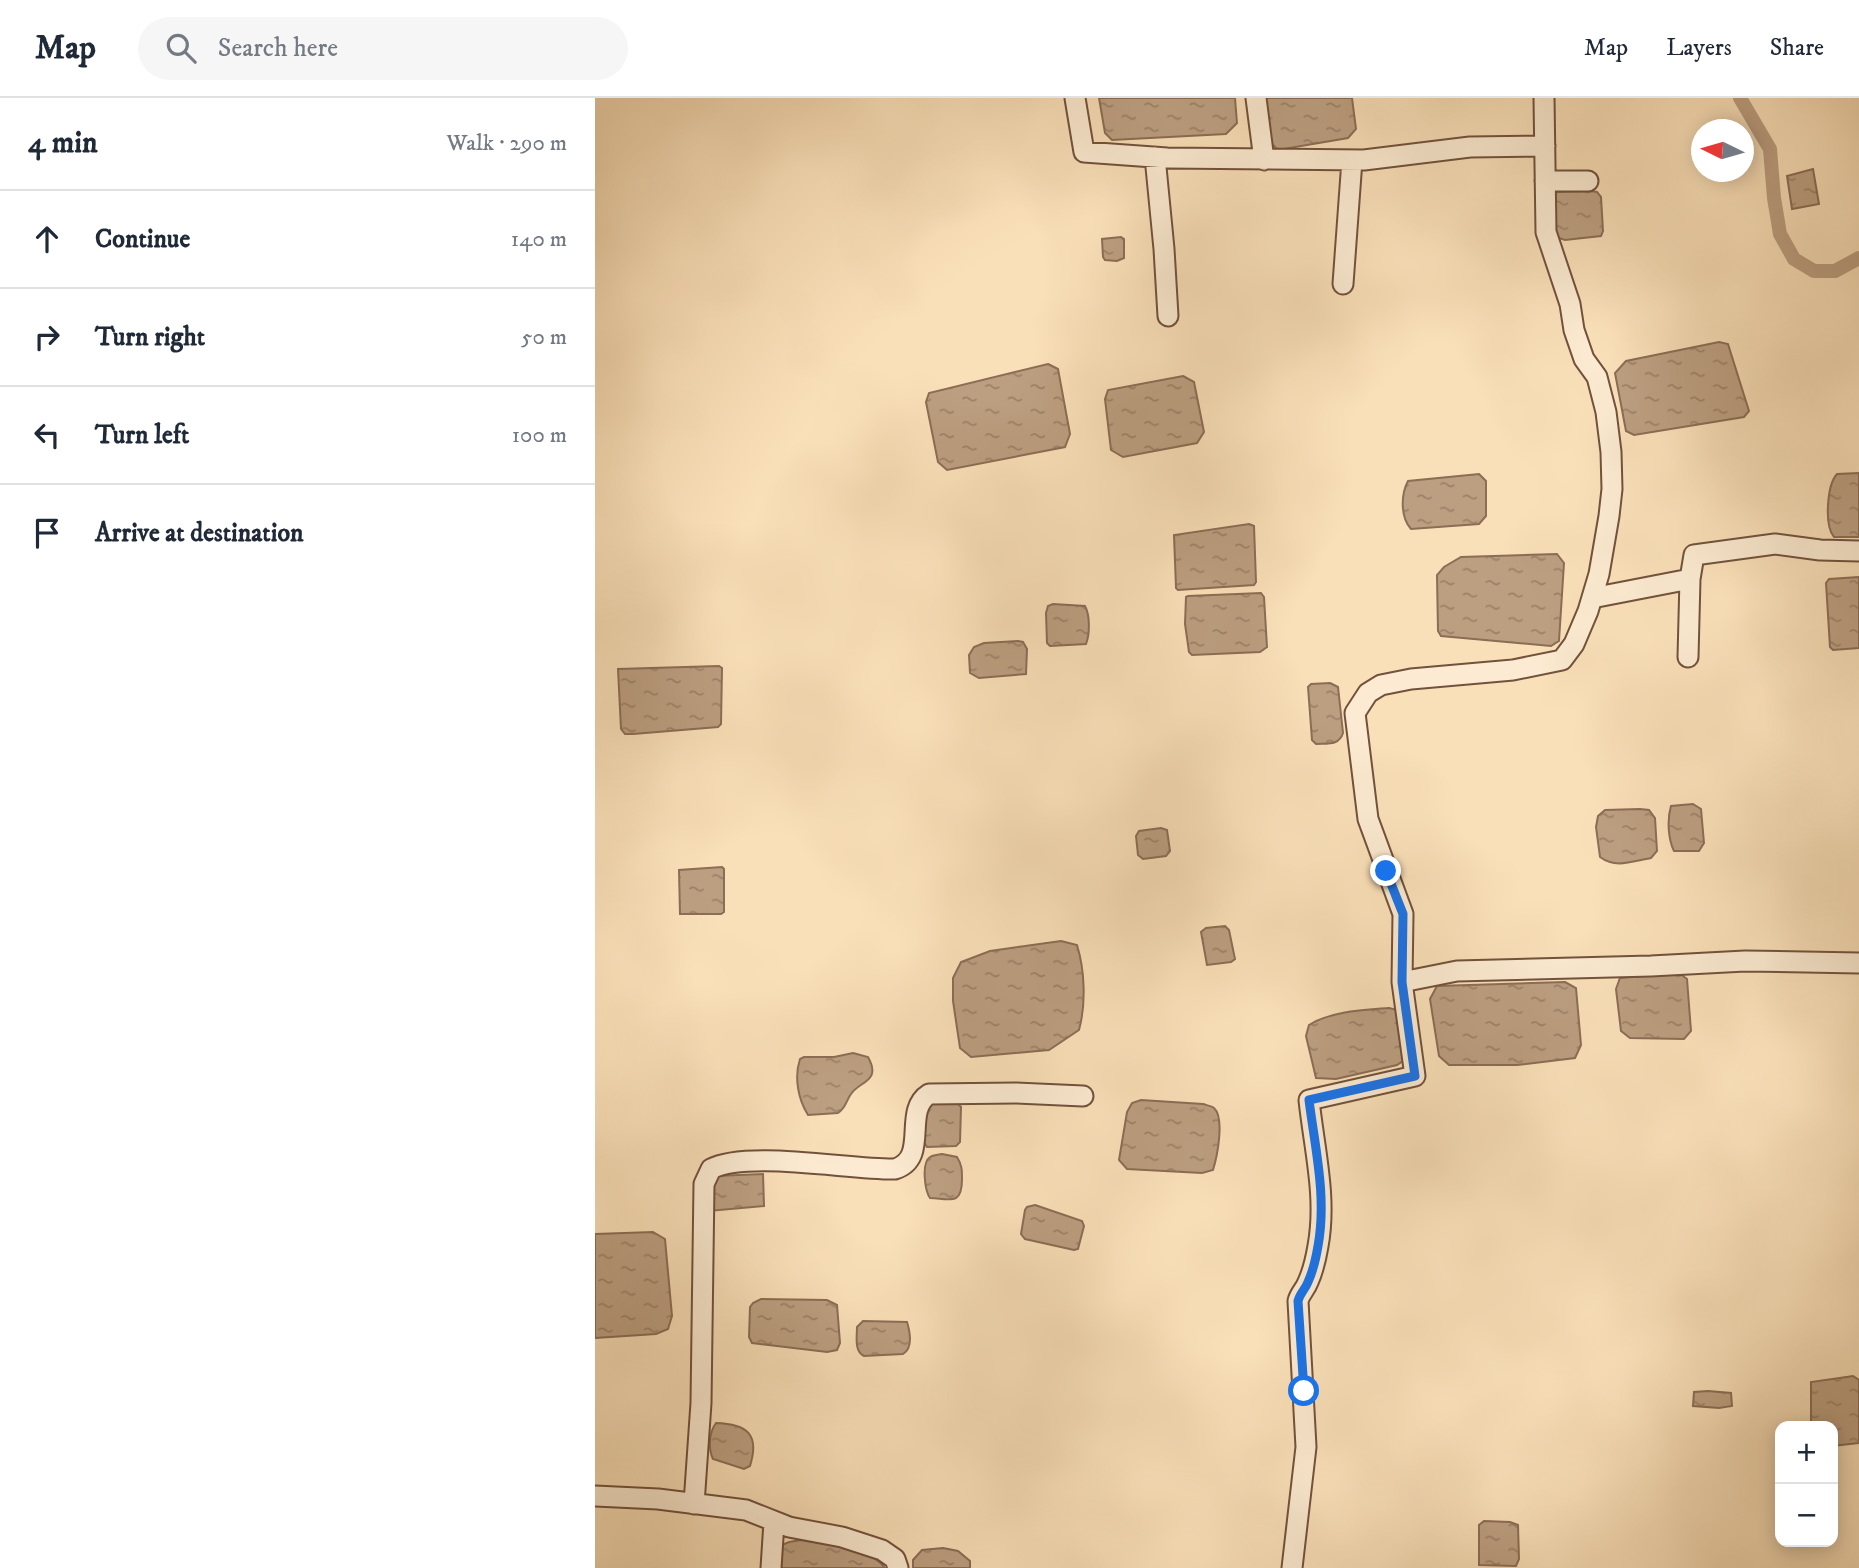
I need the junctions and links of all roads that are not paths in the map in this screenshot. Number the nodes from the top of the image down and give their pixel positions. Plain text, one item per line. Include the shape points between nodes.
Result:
1 (1075, 98) edge
2 (1256, 98) edge
3 (1544, 98) edge
4 (1545, 146) junction
5 (1155, 157) junction
6 (1264, 160) junction
7 (1353, 160) junction
8 (1545, 181) junction
9 (1588, 181) dead end
10 (1343, 284) dead end
11 (1168, 316) dead end
12 (1859, 551) edge
13 (1690, 579) junction
14 (1592, 597) junction
15 (1688, 657) dead end
16 (1859, 963) edge
17 (1402, 982) junction
18 (1083, 1096) dead end
19 (595, 1496) edge
20 (694, 1504) junction
21 (774, 1522) junction
22 (771, 1568) edge
23 (898, 1568) edge
24 (1292, 1568) edge

1 - 5 street via 1084,152
2 - 6 street
3 - 4 street
4 - 7 street via 1470,147
4 - 8 street
5 - 6 street
5 - 11 street
6 - 7 street
7 - 10 street
8 - 9 street
8 - 14 street via 1546,232 1584,359 1597,377 1611,452 1609,516
12 - 13 street via 1775,544 1694,555
13 - 14 street
13 - 15 street
14 - 17 street via 1574,644 1562,660 1381,685 1368,693 1355,713 1368,819 1403,914
16 - 17 street via 1745,961 1457,971
17 - 24 street via 1415,1076 1309,1100 1321,1228 1310,1278 1298,1301 1307,1447
18 - 20 street via 929,1094 916,1109 911,1157 895,1169 771,1161 727,1163 711,1169 704,1184 701,1403
19 - 20 street
20 - 21 street via 746,1510
21 - 22 street
21 - 23 street via 881,1550 895,1559

